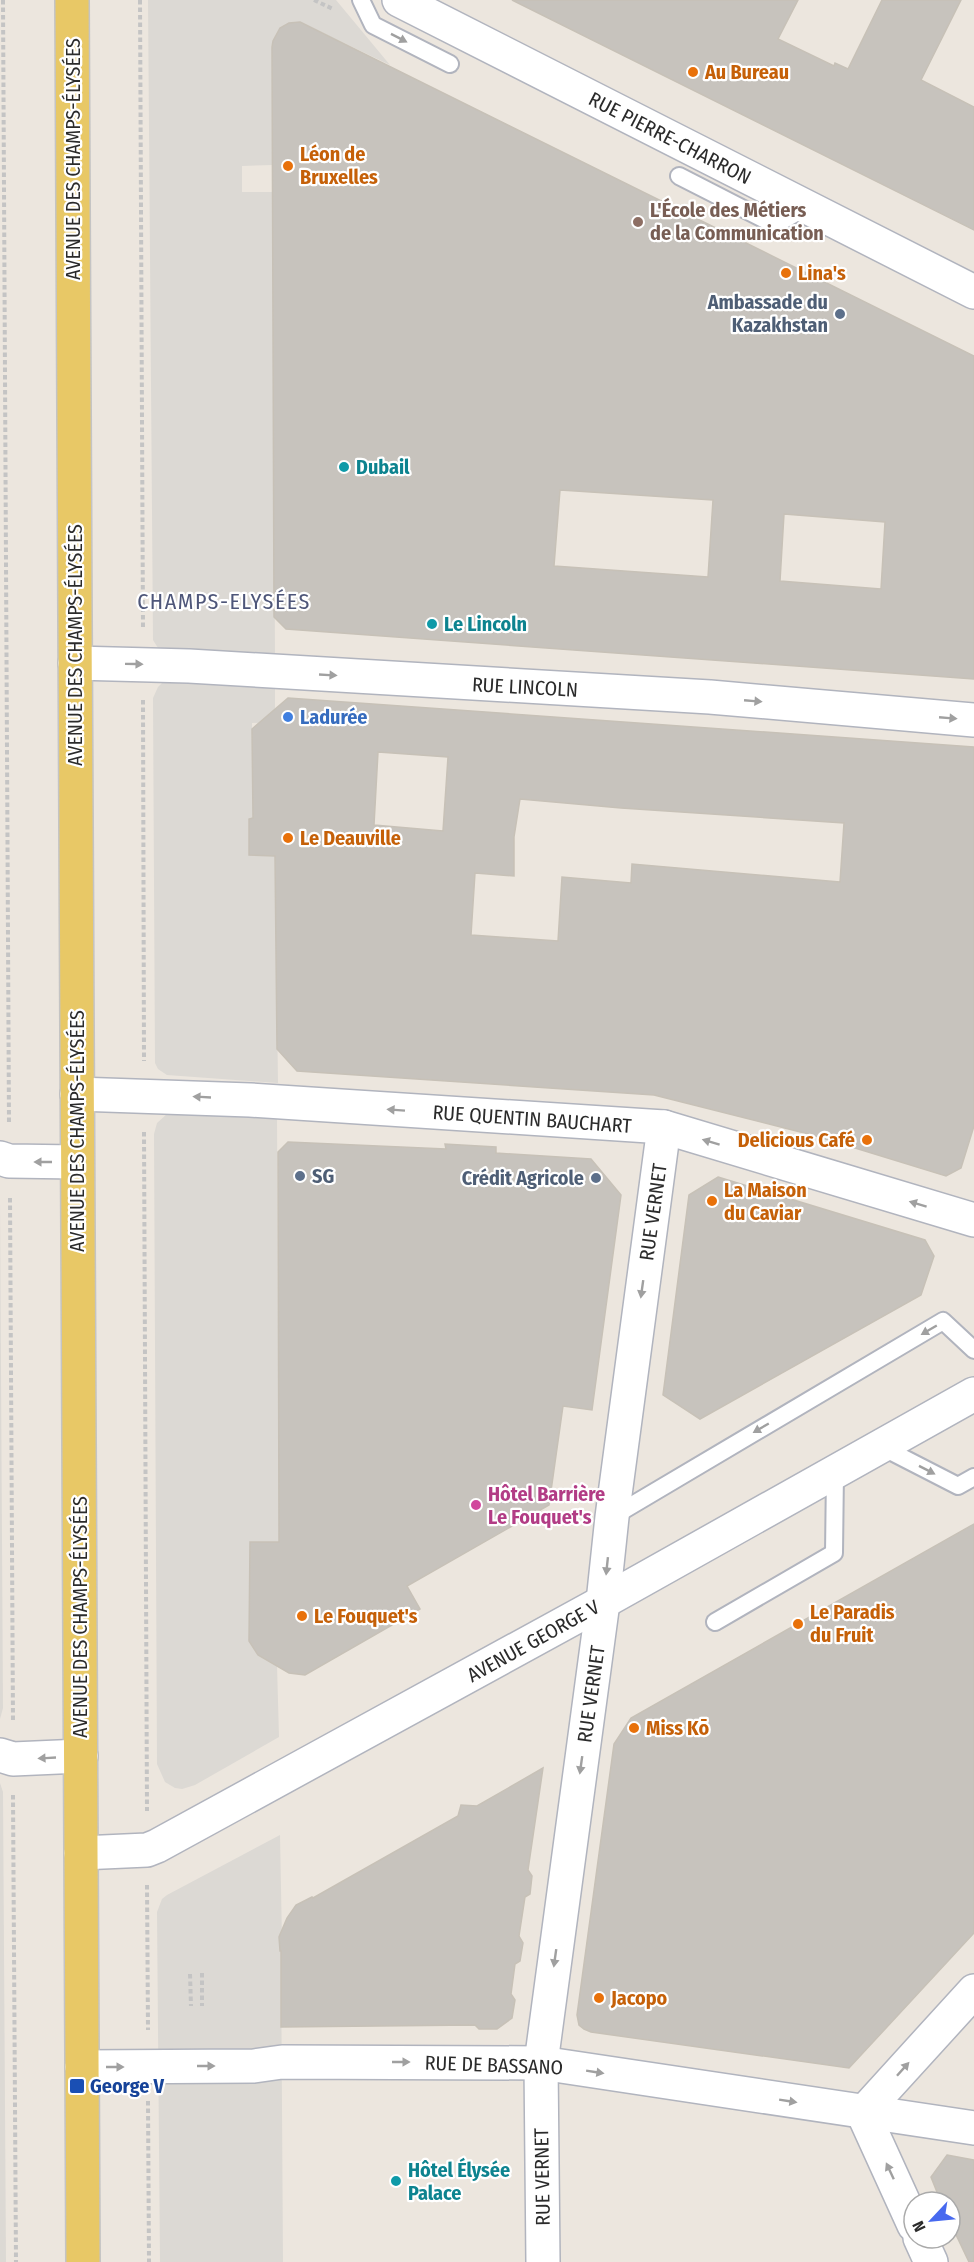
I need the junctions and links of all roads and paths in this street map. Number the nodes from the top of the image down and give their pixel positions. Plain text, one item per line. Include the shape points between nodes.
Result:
1 (3, 0) edge
2 (72, 0) edge
3 (140, 0) edge
4 (314, 0) edge
5 (361, 0) edge
6 (399, 0) edge
7 (333, 9) dead end
8 (450, 64) dead end
9 (679, 176) dead end
10 (806, 207) junction
11 (974, 292) edge
12 (75, 663) junction
13 (143, 664) junction
14 (577, 674) dead end
15 (710, 698) junction
16 (974, 720) edge
17 (77, 1094) junction
18 (144, 1095) junction
19 (664, 1127) junction
20 (5, 1143) edge
21 (77, 1162) junction
22 (10, 1188) dead end
23 (974, 1220) edge
24 (974, 1350) edge
25 (974, 1394) edge
26 (880, 1446) junction
27 (835, 1472) junction
28 (974, 1477) edge
29 (612, 1517) junction
30 (603, 1602) junction
31 (716, 1622) dead end
32 (13, 1723) dead end
33 (81, 1756) junction
34 (7, 1769) edge
35 (147, 1850) junction
36 (81, 1853) junction
37 (202, 1973) dead end
38 (190, 1974) dead end
39 (974, 1991) edge
40 (191, 2006) dead end
41 (202, 2006) dead end
42 (541, 2063) junction
43 (82, 2067) junction
44 (863, 2113) junction
45 (974, 2128) edge
46 (902, 2198) edge
47 (16, 2262) edge
48 (83, 2262) edge
49 (543, 2262) edge

1 - 20 path
2 - 12 main road, AVENUE DES CHAMPS-ÉLYSÉES
3 - 13 path
4 - 7 path
5 -> 8 lane via 373,25
6 - 10 street, RUE PIERRE-CHARRON
9 - 10 lane via 775,225
10 - 11 street, RUE PIERRE-CHARRON
12 -> 13 street, RUE LINCOLN
12 - 17 main road, AVENUE DES CHAMPS-ÉLYSÉES
13 -> 15 street, RUE LINCOLN
13 - 18 path
14 - 15 lane via 667,680
15 -> 16 street, RUE LINCOLN
17 - 18 street, RUE QUENTIN BAUCHART
17 - 21 main road, AVENUE DES CHAMPS-ÉLYSÉES
19 -> 18 street, RUE QUENTIN BAUCHART
18 - 35 path
23 -> 19 street, RUE QUENTIN BAUCHART
19 -> 29 street, RUE VERNET
21 -> 20 street via 9,1161
21 - 33 main road, AVENUE DES CHAMPS-ÉLYSÉES
22 - 32 path
24 -> 29 lane via 943,1321
25 - 26 street, AVENUE GEORGE V
26 - 27 street, AVENUE GEORGE V
26 -> 28 lane via 958,1486
27 - 30 street, AVENUE GEORGE V
27 - 31 lane via 834,1553
29 -> 30 street, RUE VERNET
30 - 35 street, AVENUE GEORGE V
30 -> 42 street, RUE VERNET
33 -> 34 street via 13,1759
33 - 36 main road, AVENUE DES CHAMPS-ÉLYSÉES
34 - 47 path
35 - 36 street, AVENUE GEORGE V
36 - 43 main road, AVENUE DES CHAMPS-ÉLYSÉES
37 - 41 path
38 - 40 path
44 -> 39 street
43 -> 42 street, RUE DE BASSANO via 254,2066 282,2061
42 -> 44 street, RUE DE BASSANO
42 - 49 street, RUE VERNET
43 - 48 main road, AVENUE DES CHAMPS-ÉLYSÉES
44 - 45 street, RUE DE BASSANO
46 -> 44 street

